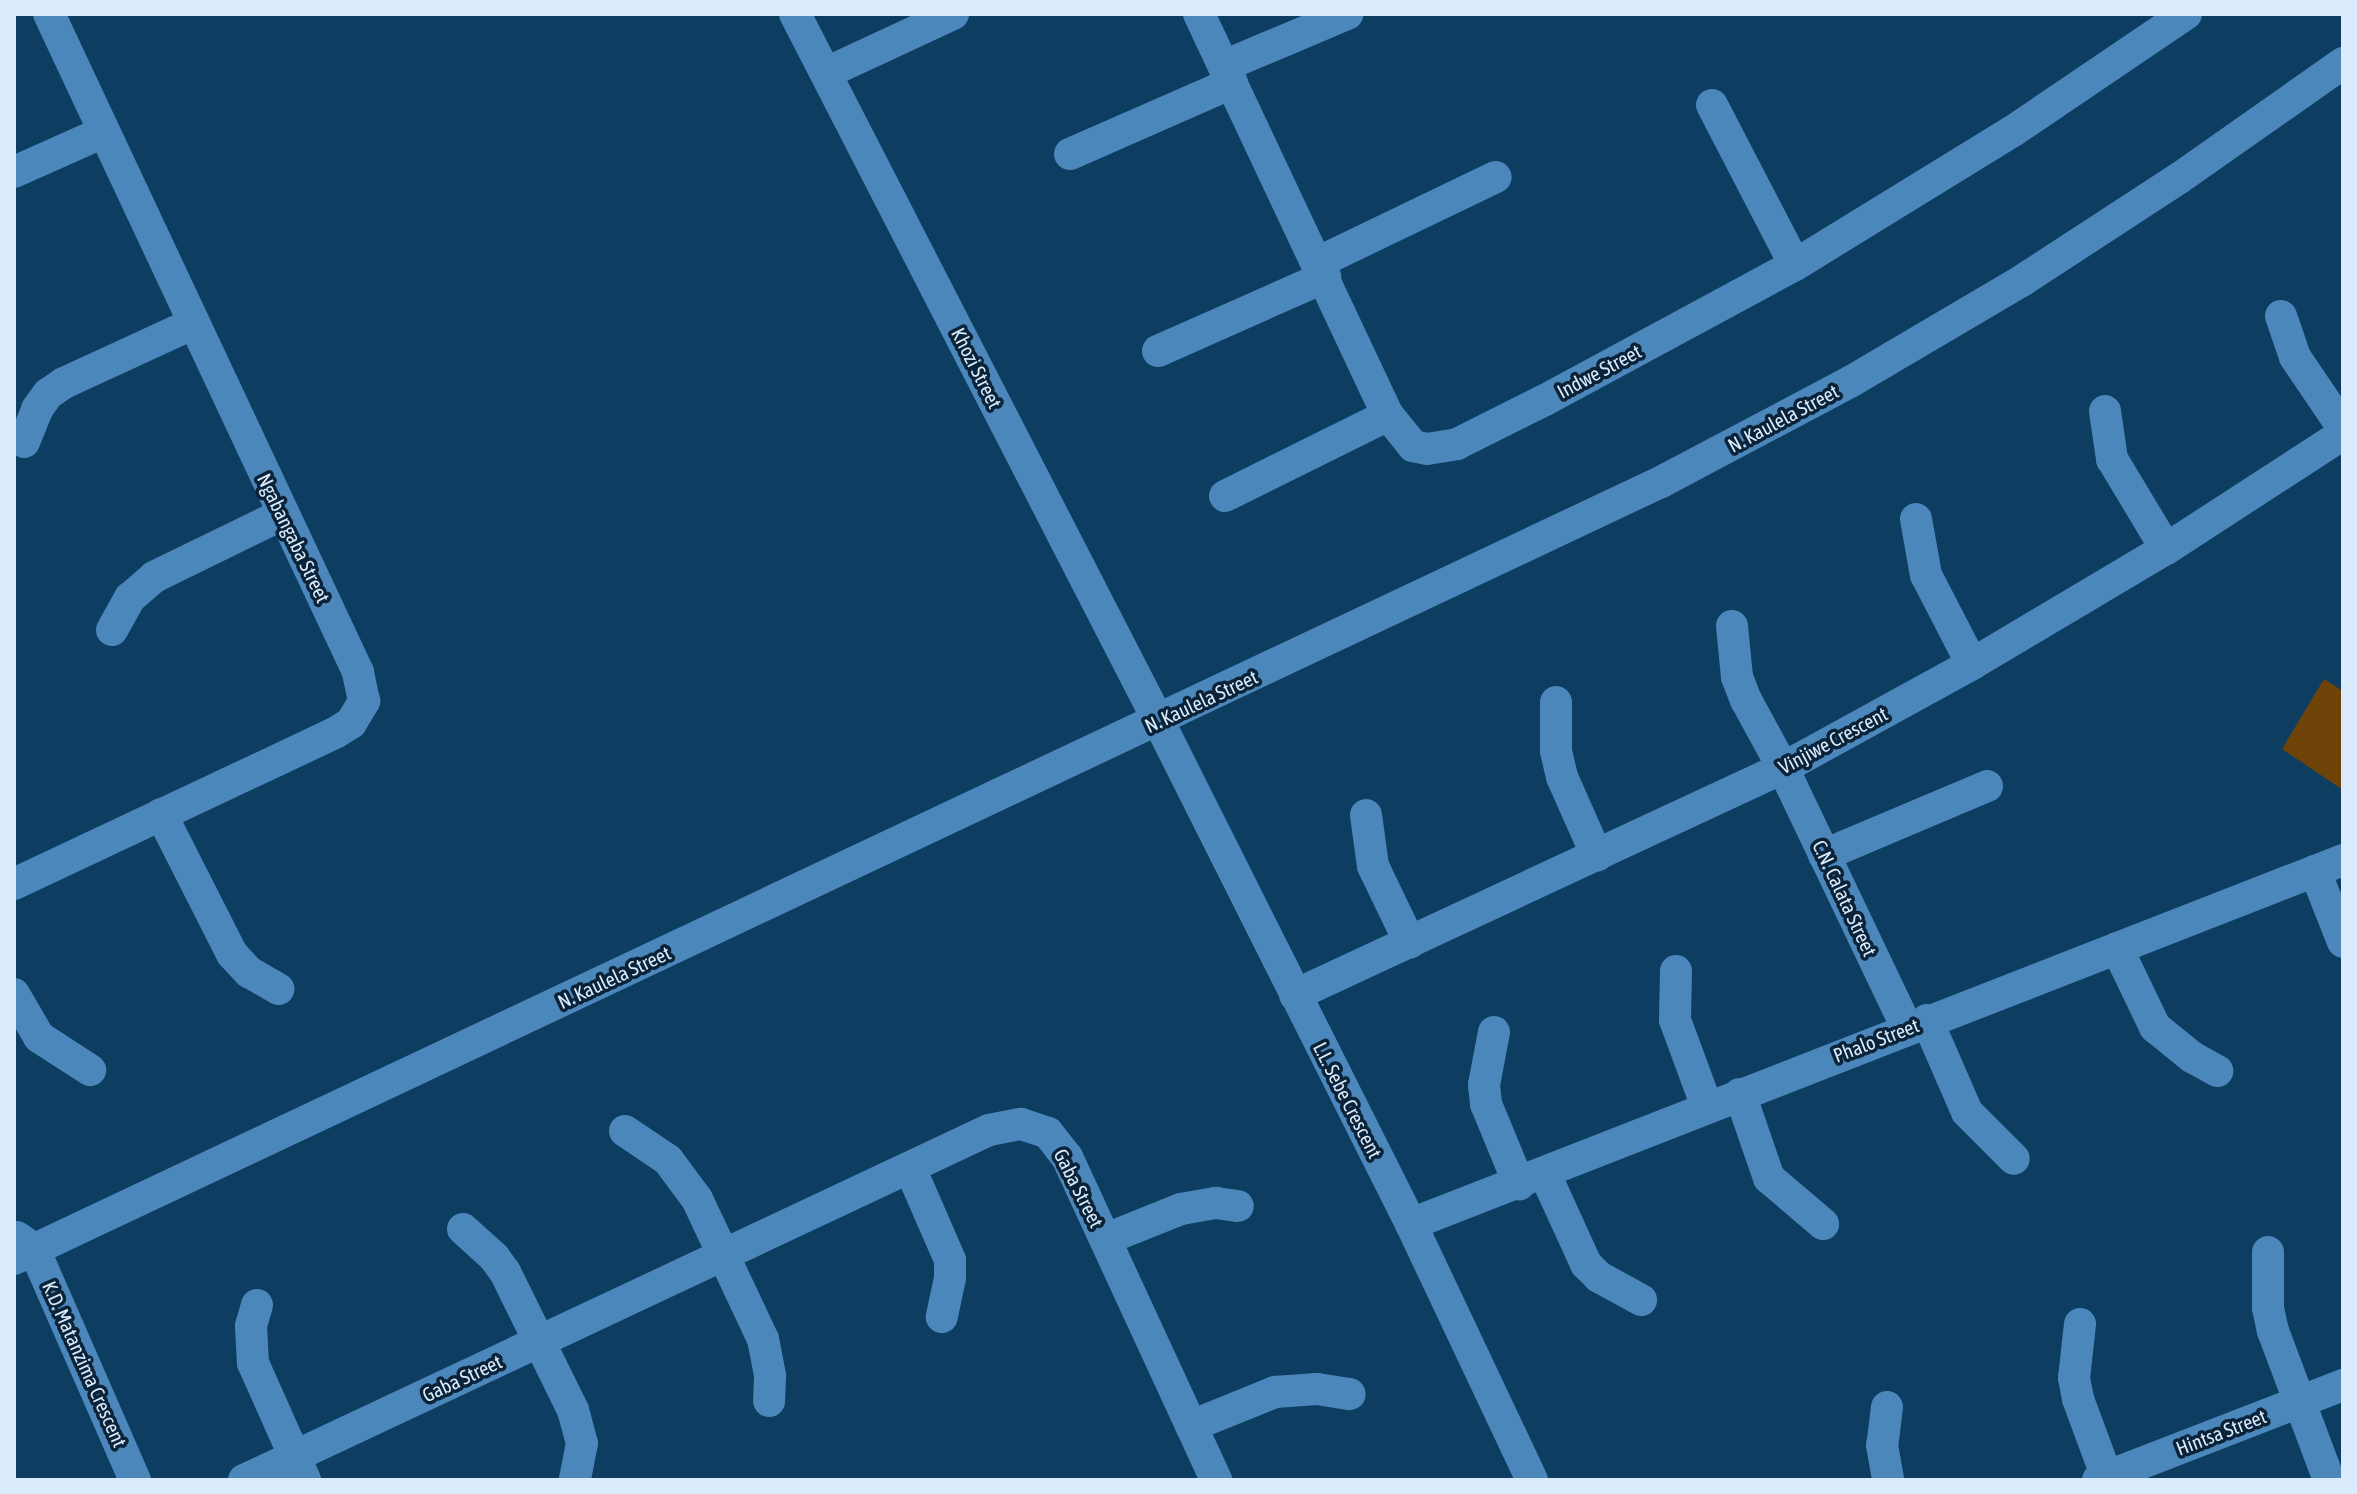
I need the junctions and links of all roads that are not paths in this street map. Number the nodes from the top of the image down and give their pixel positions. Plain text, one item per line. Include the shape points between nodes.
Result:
1 (49, 14) edge
2 (795, 14) edge
3 (953, 14) edge
4 (1199, 14) edge
5 (1347, 14) edge
6 (2183, 15) edge
7 (2343, 63) edge
8 (826, 73) junction
9 (1228, 75) junction
10 (1712, 105) dead end
11 (104, 132) junction
12 (1070, 154) dead end
13 (14, 172) edge
14 (1496, 177) dead end
15 (1795, 265) junction
16 (1322, 269) junction
17 (2281, 316) dead end
18 (192, 324) junction
19 (1158, 351) dead end
20 (2105, 411) dead end
21 (1388, 415) junction
22 (2343, 431) edge
23 (24, 442) dead end
24 (1225, 496) dead end
25 (283, 514) junction
26 (1916, 519) dead end
27 (2166, 549) junction
28 (1732, 626) dead end
29 (112, 630) dead end
30 (1972, 664) junction
31 (1556, 702) dead end
32 (1159, 722) junction
33 (1783, 768) junction
34 (1987, 786) dead end
35 (161, 814) junction
36 (1366, 815) dead end
37 (1824, 855) junction
38 (1597, 856) junction
39 (2329, 866) edge
40 (14, 884) edge
41 (2343, 942) edge
42 (1410, 943) junction
43 (2117, 948) junction
44 (1676, 971) dead end
45 (278, 989) dead end
46 (14, 994) edge
47 (1295, 995) junction
48 (1917, 1024) junction
49 (1494, 1032) dead end
50 (90, 1070) dead end
51 (2217, 1071) dead end
52 (1740, 1094) junction
53 (1707, 1107) junction
54 (625, 1131) dead end
55 (2014, 1159) dead end
56 (910, 1168) junction
57 (1532, 1179) junction
58 (1238, 1206) dead end
59 (1411, 1224) junction
60 (1823, 1224) dead end
61 (463, 1229) dead end
62 (1106, 1239) junction
63 (21, 1248) edge
64 (2268, 1252) dead end
65 (724, 1257) junction
66 (1641, 1300) dead end
67 (257, 1305) dead end
68 (942, 1317) dead end
69 (2080, 1324) dead end
70 (537, 1342) junction
71 (2343, 1385) edge
72 (1350, 1394) dead end
73 (769, 1401) dead end
74 (2300, 1402) junction
75 (1887, 1407) dead end
76 (1191, 1426) junction
77 (299, 1469) edge
78 (2105, 1479) edge
79 (135, 1480) edge
80 (244, 1480) edge
81 (575, 1480) edge
82 (1216, 1480) edge
83 (1532, 1480) edge
84 (1888, 1480) edge
85 (2329, 1480) edge

1 - 11 street, Ngabangaba Street
2 - 8 street, Khozi Street
3 - 8 street
4 - 9 street, Indwe Street
5 - 9 street
6 - 15 street, Indwe Street via 2013,131
7 - 32 street, N. Kaulela Street via 2023,280 1850,382 1661,482
8 - 32 street, Khozi Street
9 - 12 street
9 - 16 street, Indwe Street
10 - 15 street
11 - 13 street
11 - 18 street, Ngabangaba Street
14 - 16 street
15 - 21 street, Indwe Street via 1457,444 1441,449 1413,446
16 - 19 street
16 - 21 street, Indwe Street
17 - 22 street via 2295,357
18 - 23 street via 48,394
18 - 25 street, Ngabangaba Street
20 - 27 street via 2112,459
21 - 24 street
22 - 27 street, Vinjiwe Crescent
25 - 29 street via 154,577 130,598
25 - 35 street, Ngabangaba Street via 358,672 364,701 359,713 335,733
26 - 30 street via 1926,575
27 - 30 street, Vinjiwe Crescent
28 - 33 street, C.N. Calata Street via 1737,677
30 - 33 street, Vinjiwe Crescent
31 - 38 street via 1562,777
32 - 47 street, L.L. Sebe Crescent
32 - 63 street, N. Kaulela Street
33 - 37 street, C.N. Calata Street
33 - 38 street, Vinjiwe Crescent
34 - 37 street
35 - 40 street, Ngabangaba Street
35 - 45 street via 228,947 249,972
36 - 42 street via 1373,866
37 - 48 street, C.N. Calata Street
38 - 42 street, Vinjiwe Crescent
39 - 41 street
39 - 43 street, Phalo Street
42 - 47 street, Vinjiwe Crescent
43 - 48 street, Phalo Street
43 - 51 street via 2155,1027
44 - 53 street via 1675,1020
46 - 50 street via 39,1037
47 - 59 street, L.L. Sebe Crescent
48 - 52 street, Phalo Street
48 - 55 street, C.N. Calata Street via 1967,1112
49 - 57 street via 1484,1085 1486,1104
52 - 53 street, Phalo Street
52 - 60 street via 1769,1178
53 - 57 street, Phalo Street
54 - 65 street via 683,1177
56 - 62 street, Gaba Street via 989,1130 1035,1126 1048,1133 1067,1157
56 - 65 street, Gaba Street
56 - 68 street via 950,1260
57 - 59 street, Phalo Street
57 - 66 street via 1586,1264
58 - 62 street via 1216,1203 1181,1209
59 - 83 street, L.L. Sebe Crescent
61 - 70 street via 505,1272
62 - 76 street, Gaba Street
63 - 79 street, K.D. Matanzima Crescent
64 - 74 street via 2268,1308
65 - 70 street, Gaba Street
65 - 73 street via 763,1339
67 - 77 street via 251,1326 253,1363
69 - 78 street via 2074,1378
70 - 77 street, Gaba Street
70 - 81 street via 579,1427 582,1443
71 - 74 street, Hintsa Street
72 - 76 street via 1317,1389 1275,1392
74 - 78 street, Hintsa Street
74 - 85 street
75 - 84 street via 1882,1445
76 - 82 street, Gaba Street
77 - 80 street, Gaba Street

